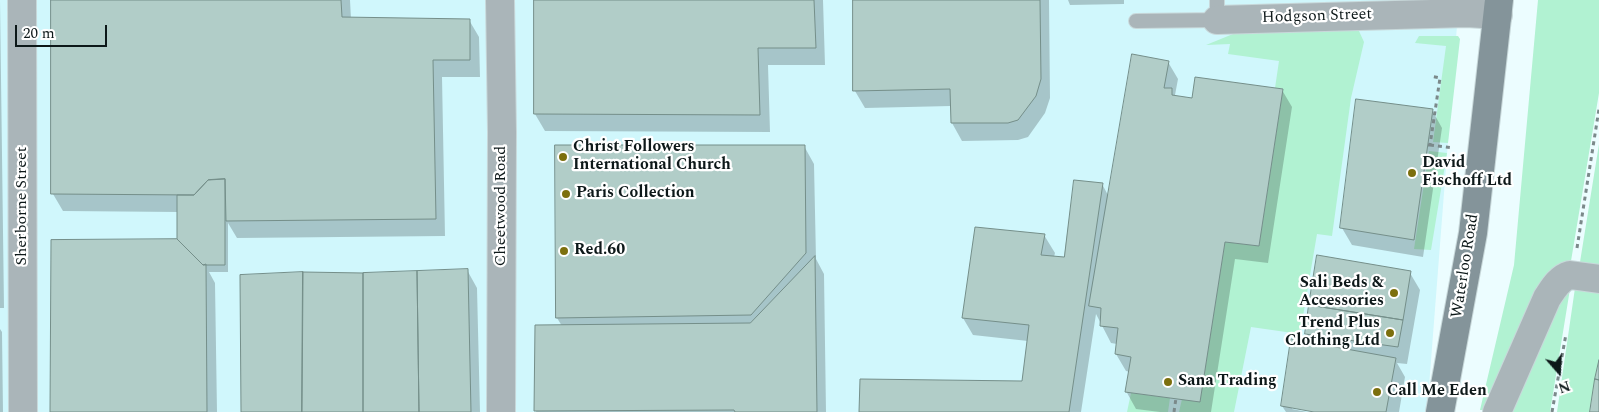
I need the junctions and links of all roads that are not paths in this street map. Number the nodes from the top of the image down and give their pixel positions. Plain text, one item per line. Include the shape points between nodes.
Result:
1 (22, 0) edge
2 (500, 0) edge
3 (1499, 8) edge
4 (1217, 10) edge
5 (1136, 21) dead end
6 (1599, 279) edge
7 (23, 412) edge
8 (501, 412) edge
9 (1440, 412) edge
10 (1497, 412) edge

1 - 7 street, Sherborne Street
2 - 8 street, Cheetwood Road
3 - 4 street, Hodgson Street via 1467,12
3 - 9 main road, Waterloo Road via 1472,233
4 - 5 lane, Hodgson Street
6 - 10 street via 1570,275 1558,283 1547,298

